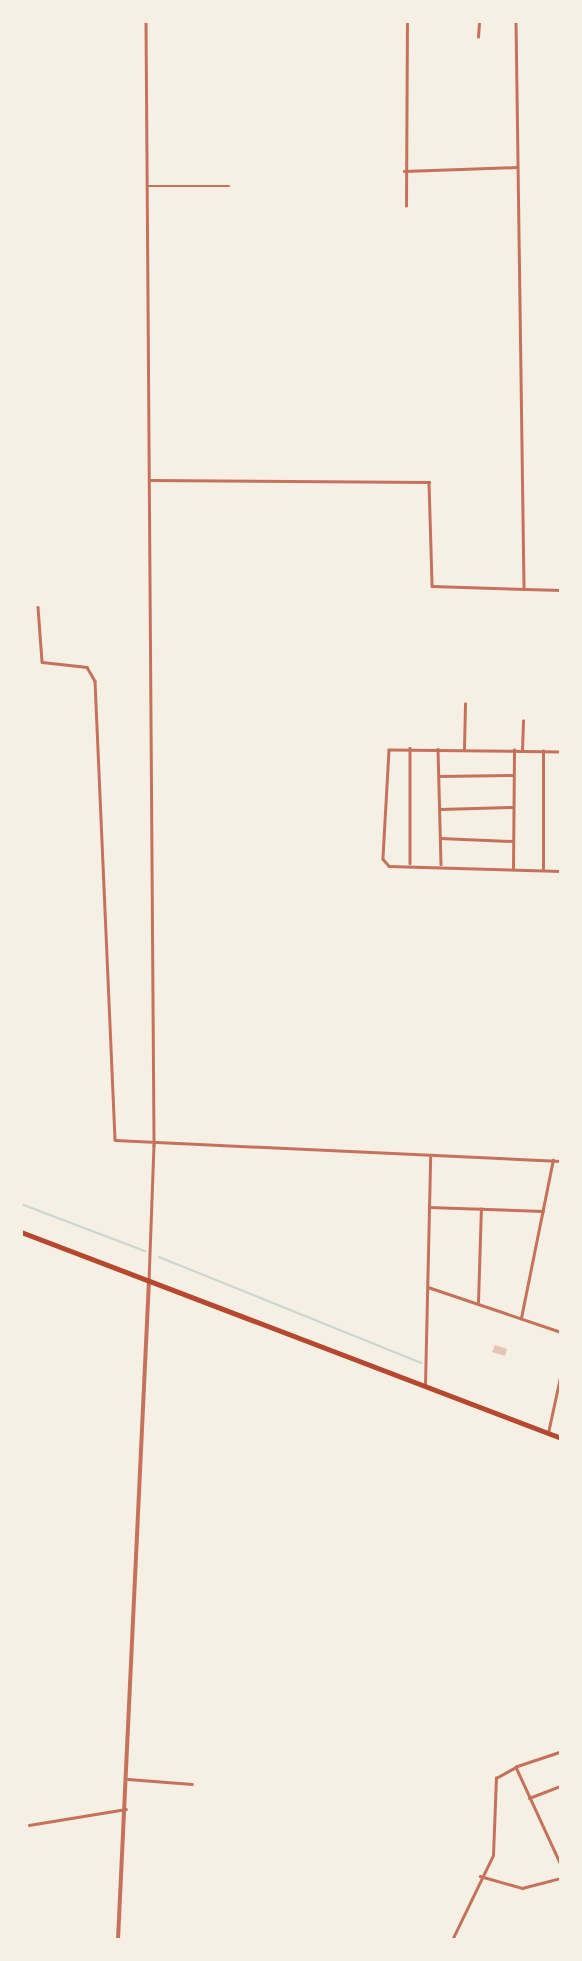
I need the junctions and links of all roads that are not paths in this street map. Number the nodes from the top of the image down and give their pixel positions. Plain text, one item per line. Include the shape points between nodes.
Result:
1 (146, 21) edge
2 (407, 21) edge
3 (479, 21) edge
4 (516, 21) edge
5 (478, 37) dead end
6 (516, 167) junction
7 (404, 171) junction
8 (148, 186) junction
9 (229, 186) dead end
10 (406, 206) dead end
11 (149, 480) junction
12 (524, 589) junction
13 (561, 590) edge
14 (38, 607) dead end
15 (465, 704) dead end
16 (523, 720) dead end
17 (410, 748) junction
18 (438, 749) junction
19 (464, 749) junction
20 (514, 750) junction
21 (522, 750) junction
22 (543, 751) junction
23 (561, 752) edge
24 (513, 775) junction
25 (439, 776) junction
26 (513, 807) junction
27 (440, 809) junction
28 (440, 838) junction
29 (512, 841) junction
30 (410, 864) junction
31 (441, 864) junction
32 (513, 868) junction
33 (543, 870) junction
34 (561, 872) edge
35 (154, 1145) junction
36 (430, 1157) junction
37 (552, 1160) junction
38 (561, 1161) edge
39 (429, 1207) junction
40 (481, 1209) junction
41 (543, 1211) junction
42 (21, 1232) edge
43 (149, 1280) junction
44 (428, 1287) junction
45 (478, 1302) junction
46 (521, 1318) junction
47 (561, 1332) edge
48 (561, 1373) edge
49 (425, 1385) junction
50 (548, 1433) junction
51 (561, 1438) edge
52 (561, 1752) edge
53 (516, 1767) junction
54 (128, 1779) junction
55 (192, 1784) dead end
56 (561, 1786) edge
57 (529, 1798) junction
58 (126, 1809) junction
59 (29, 1825) dead end
60 (561, 1865) edge
61 (480, 1876) junction
62 (561, 1878) edge
63 (118, 1940) edge
64 (452, 1940) edge

1 - 8 street
2 - 7 street
3 - 5 street
4 - 6 street
6 - 7 street
6 - 12 street
7 - 10 street
8 - 9 street
8 - 11 street
11 - 12 street via 429,482 432,586
11 - 35 street
12 - 13 street
14 - 35 street via 42,662 88,667 94,681 113,1136 117,1143
15 - 19 street
16 - 21 street
17 - 18 street
17 - 30 street
17 - 30 street via 389,750 383,758 383,859 386,865
18 - 19 street
18 - 25 street
19 - 20 street
20 - 21 street
20 - 24 street
21 - 22 street
22 - 23 street
22 - 33 street
24 - 25 street
24 - 26 street
25 - 27 street
26 - 27 street
26 - 29 street
27 - 28 street
28 - 29 street
28 - 31 street
29 - 32 street
30 - 31 street
31 - 32 street
32 - 33 street
33 - 34 street
35 - 36 street
35 - 43 street
36 - 37 street
36 - 39 street
37 - 38 street
37 - 41 street
39 - 40 street
39 - 44 street
40 - 41 street
40 - 45 street
41 - 46 street
42 - 43 highway
43 - 49 highway
43 - 54 street
44 - 45 street
44 - 49 street
45 - 46 street
46 - 47 street
48 - 50 street
49 - 50 highway
50 - 51 highway
52 - 53 street
53 - 57 street
53 - 61 street via 496,1778 493,1851
54 - 55 street
54 - 58 street
56 - 57 street
57 - 60 street
58 - 59 street
58 - 63 street
61 - 62 street via 522,1888
61 - 64 street

